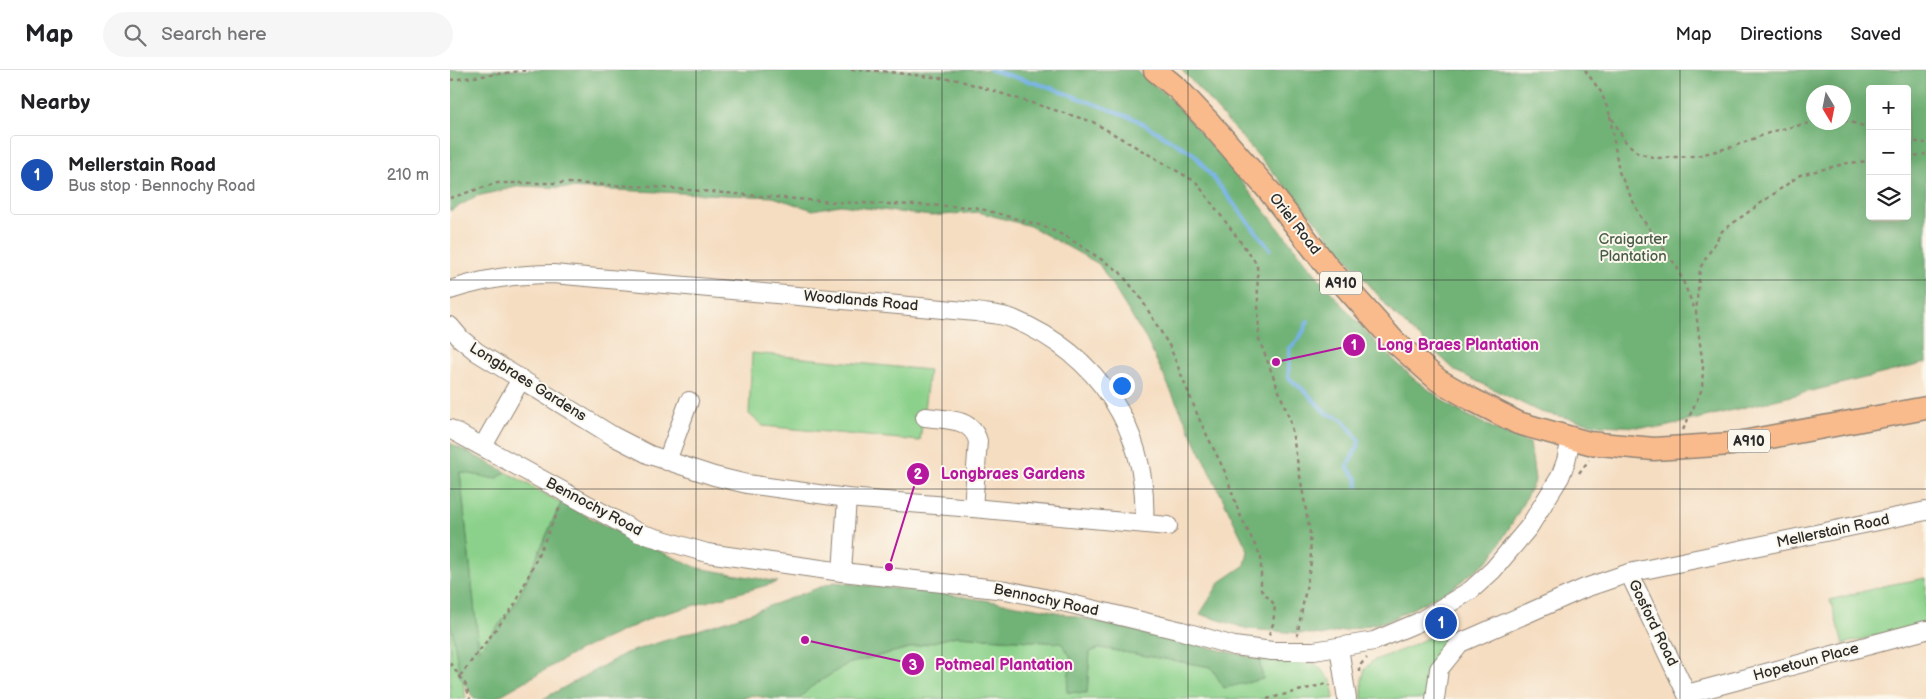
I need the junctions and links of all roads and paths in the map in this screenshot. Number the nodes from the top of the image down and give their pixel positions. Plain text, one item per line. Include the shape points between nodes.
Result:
1 (530, 70) edge
2 (851, 70) edge
3 (1156, 70) edge
4 (1585, 70) edge
5 (880, 71) edge
6 (450, 80) edge
7 (1610, 115) junction
8 (1851, 122) edge
9 (1806, 124) edge
10 (1866, 127) edge
11 (1911, 141) edge
12 (1926, 143) edge
13 (1926, 154) edge
14 (1911, 156) edge
15 (1866, 161) edge
16 (450, 290) edge
17 (1696, 312) junction
18 (450, 326) edge
19 (521, 380) junction
20 (689, 402) dead end
21 (1926, 408) edge
22 (925, 417) dead end
23 (450, 429) edge
24 (1675, 431) dead end
25 (1571, 439) junction
26 (483, 446) junction
27 (667, 461) junction
28 (566, 493) junction
29 (847, 498) junction
30 (973, 508) junction
31 (1926, 511) edge
32 (1144, 523) junction
33 (1168, 526) dead end
34 (842, 572) junction
35 (1629, 573) junction
36 (1926, 630) edge
37 (1339, 647) junction
38 (1291, 651) junction
39 (450, 663) edge
40 (460, 676) junction
41 (1346, 694) edge
42 (1688, 696) edge
43 (470, 699) edge
44 (1268, 699) edge
45 (1435, 699) edge

1 - 6 path
2 - 5 path
3 - 25 main road, Oriel Road / A910 via 1208,121 1270,192 1327,266 1394,341 1438,380 1518,422
4 - 7 path via 1601,92
5 - 38 path via 958,80 1093,122 1196,182 1257,264 1259,339 1290,420 1310,533 1311,562 1299,629
7 - 9 path via 1625,141 1638,153 1656,158 1696,156
7 - 17 path via 1619,172 1640,216 1677,268
8 - 10 path
11 - 12 path
13 - 14 path
15 - 17 path via 1800,175 1722,231 1700,268
16 - 32 street, Woodlands Road via 525,274 553,274 976,312 1012,318 1047,336 1075,356 1095,376 1124,417 1143,482
17 - 24 path via 1704,367 1702,389 1684,429
18 - 19 street, Longbraes Gardens via 476,352
19 - 26 street
19 - 27 street, Longbraes Gardens via 613,436
20 - 27 street
21 - 25 main road, A910 via 1732,444 1654,448 1589,444
22 - 30 street via 964,423 976,431
23 - 26 street, Bennochy Road
25 - 37 street, Bennochy Road via 1560,477 1529,527 1493,570 1443,609 1397,633
26 - 28 street, Bennochy Road
27 - 29 street, Longbraes Gardens via 747,484
28 - 34 street, Bennochy Road via 639,533 665,541 707,553
28 - 40 path via 516,603
29 - 30 street, Longbraes Gardens
29 - 34 street
30 - 32 street, Longbraes Gardens
31 - 35 street, Mellerstain Road
32 - 33 street, Longbraes Gardens
34 - 38 street, Bennochy Road via 1006,590 1234,646
35 - 42 street, Gosford Road
35 - 45 street, Mellerstain Road via 1586,588 1460,643 1440,669
36 - 42 street, Hopetoun Place
37 - 38 street, Bennochy Road
37 - 41 street
39 - 40 path
40 - 43 path
41 - 44 path via 1325,684

